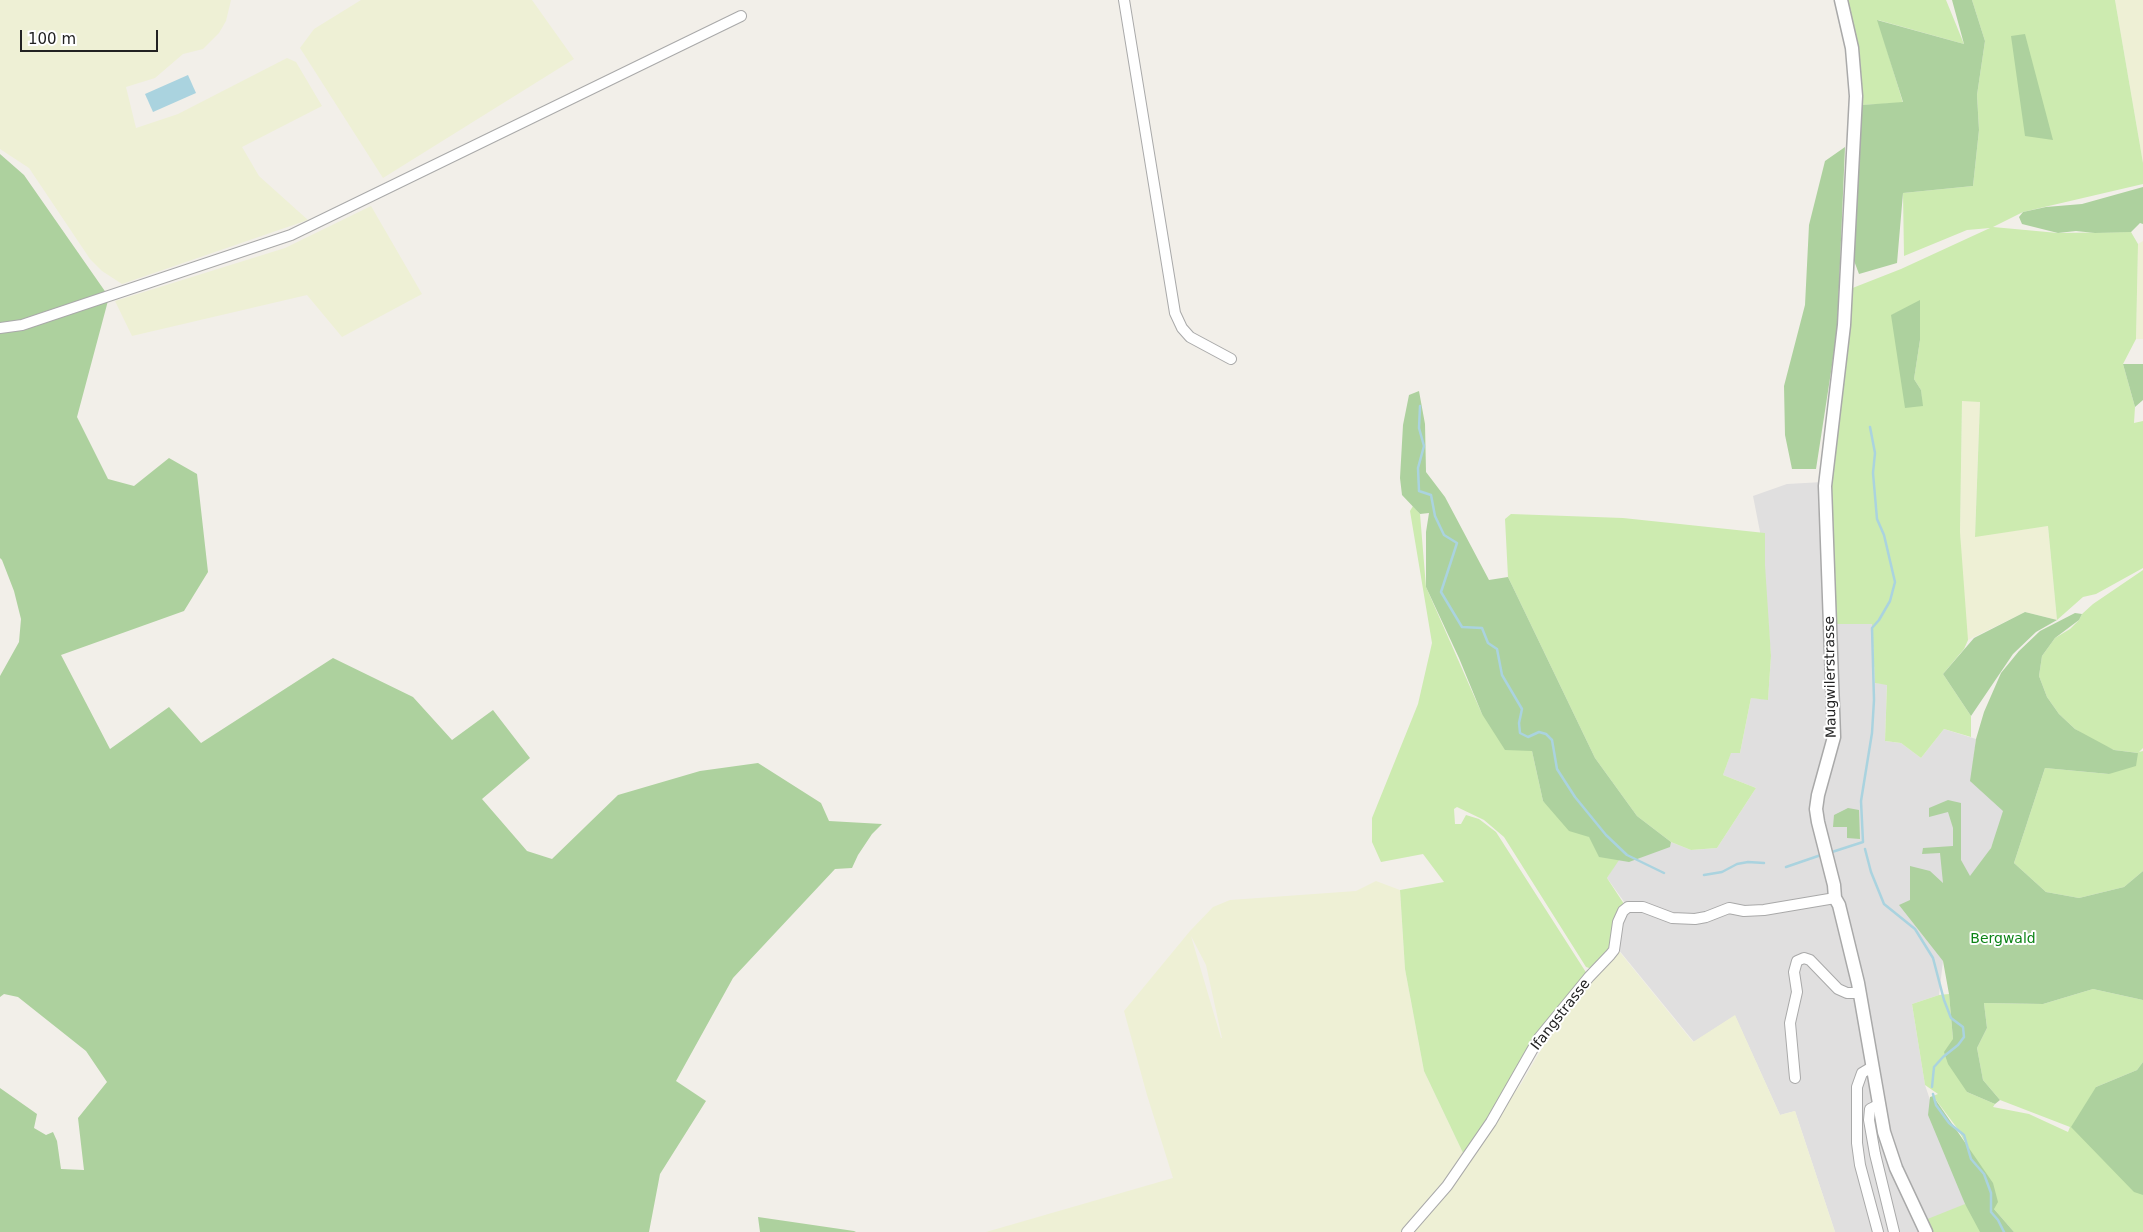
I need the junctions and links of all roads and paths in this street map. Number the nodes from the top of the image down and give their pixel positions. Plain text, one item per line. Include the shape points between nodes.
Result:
1 (1124, 0) edge
2 (1841, 0) edge
3 (741, 16) dead end
4 (0, 328) edge
5 (1231, 360) dead end
6 (1835, 898) junction
7 (1859, 993) junction
8 (1872, 1067) junction
9 (1795, 1078) dead end
10 (1878, 1105) junction
11 (1407, 1232) edge
12 (1878, 1232) edge
13 (1894, 1232) edge
14 (1926, 1232) edge

1 - 5 street via 1175,313 1190,337
2 - 6 street, Maugwilerstrasse via 1852,48 1856,96 1841,363 1825,486 1834,728 1816,809
3 - 4 street via 291,235 22,325
6 - 7 street, Maugwilerstrasse
6 - 11 street, Ifangstrasse via 1764,910 1730,908 1694,919 1665,916 1637,906 1628,907 1618,922 1614,950 1539,1038 1491,1122 1447,1186
7 - 8 street, Maugwilerstrasse
7 - 9 street via 1838,989 1810,960 1797,961 1794,972 1797,992 1790,1023
8 - 10 street, Maugwilerstrasse
8 - 12 street via 1864,1070 1857,1087 1857,1143
10 - 13 street via 1870,1109 1870,1120
10 - 14 street, Maugwilerstrasse via 1889,1151

